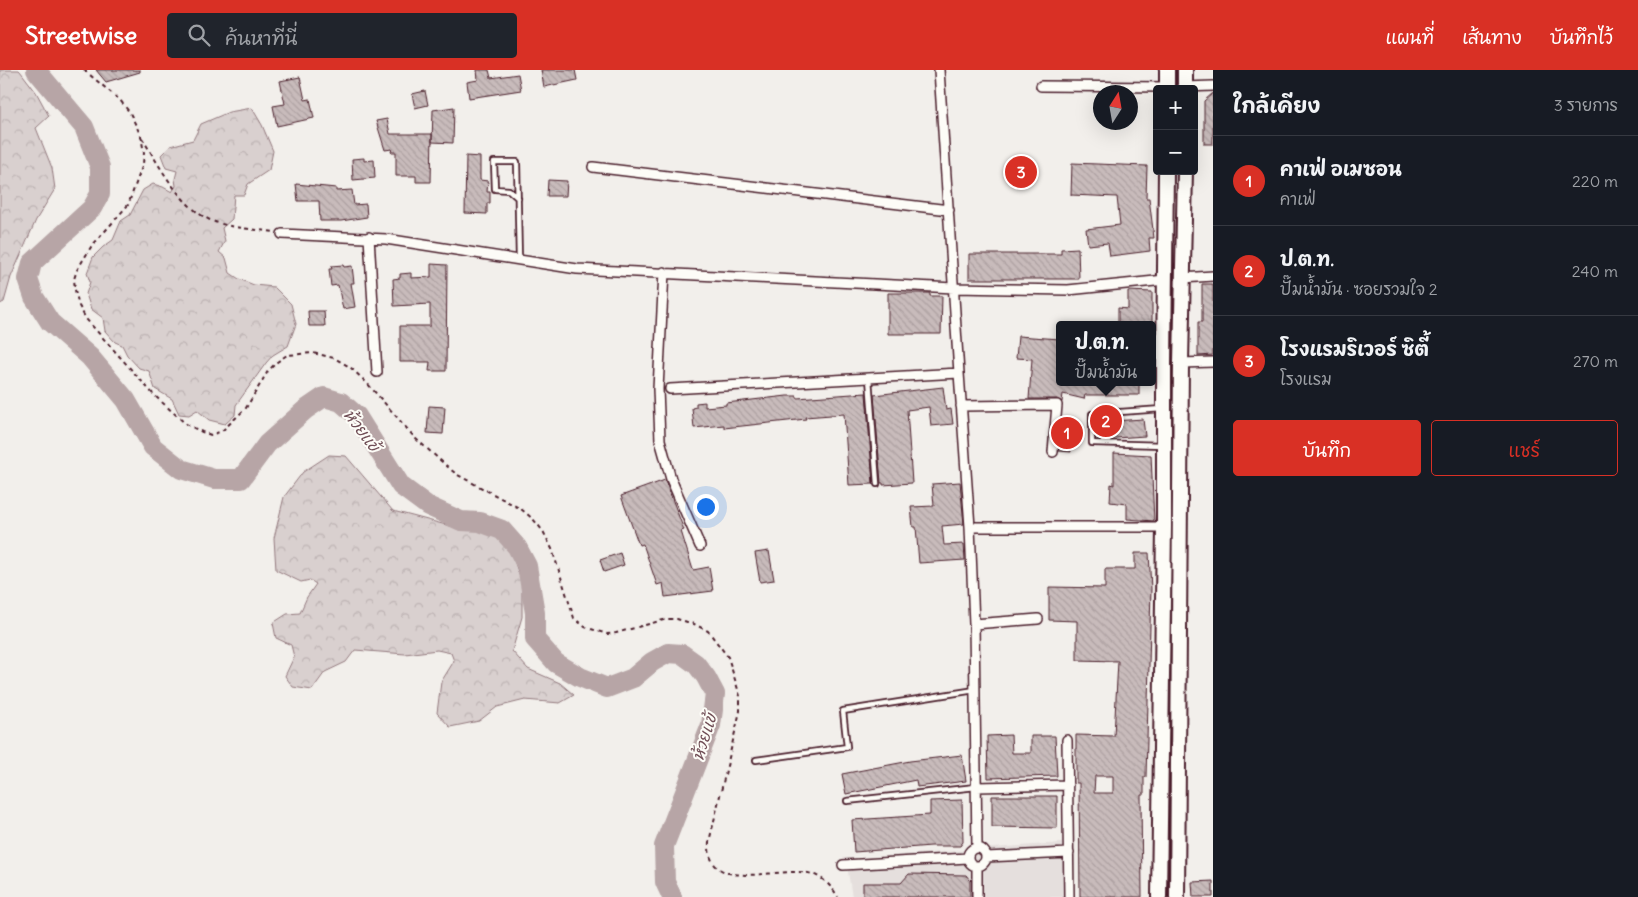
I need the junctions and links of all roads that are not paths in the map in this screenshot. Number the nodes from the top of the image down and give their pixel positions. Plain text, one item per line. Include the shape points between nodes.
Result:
1 (939, 70) edge
2 (1167, 70) edge
3 (1185, 70) edge
4 (1167, 85) edge
5 (1185, 85) edge
6 (1040, 86) dead end
7 (1213, 86) edge
8 (1198, 87) edge
9 (1153, 88) edge
10 (593, 167) dead end
11 (1166, 175) edge
12 (1184, 175) edge
13 (518, 198) junction
14 (949, 210) junction
15 (282, 234) road end
16 (369, 237) junction
17 (519, 260) junction
18 (664, 272) junction
19 (1213, 276) edge
20 (1182, 278) junction
21 (1165, 280) junction
22 (954, 288) junction
23 (1213, 362) edge
24 (1181, 363) junction
25 (377, 372) dead end
26 (959, 373) junction
27 (869, 378) junction
28 (670, 389) dead end
29 (962, 406) junction
30 (1164, 409) junction
31 (1164, 445) junction
32 (1053, 452) dead end
33 (878, 484) dead end
34 (970, 527) junction
35 (1164, 527) junction
36 (700, 546) dead end
37 (1038, 619) dead end
38 (974, 624) junction
39 (975, 690) junction
40 (1067, 740) dead end
41 (756, 760) dead end
42 (1068, 786) junction
43 (976, 787) junction
44 (847, 801) dead end
45 (977, 848) junction
46 (1069, 853) junction
47 (986, 857) junction
48 (968, 858) junction
49 (842, 865) dead end
50 (977, 866) junction
51 (977, 897) edge
52 (1069, 897) edge
53 (1160, 897) edge
54 (1177, 897) edge

1 - 14 street
2 - 4 main road
3 - 5 main road
6 - 9 street
7 - 8 street
10 - 14 street
11 - 21 main road
12 - 20 main road
13 - 13 lane via 509,190 495,189 494,162 517,162
13 - 17 lane
14 - 22 street
15 - 16 street
16 - 17 street
16 - 25 street
17 - 18 street via 577,269
18 - 22 street
18 - 36 street via 658,390 660,440 671,479
19 - 20 street
20 - 24 main road
21 - 22 street via 1068,290
21 - 30 main road
22 - 26 street
23 - 24 street
24 - 54 main road
26 - 27 street
26 - 29 street
27 - 28 street
27 - 33 lane
29 - 32 street via 1057,405
29 - 34 street
30 - 31 main road
30 - 31 lane via 1092,414 1092,443
31 - 35 main road
34 - 35 street
34 - 38 street
35 - 53 main road
37 - 38 street
38 - 39 street
39 - 41 lane via 843,711 847,747
39 - 43 street
40 - 42 street
42 - 43 street
42 - 46 street
43 - 44 lane
43 - 45 street
45 - 47 street via 984,851
45 - 48 street via 970,850
46 - 47 street
46 - 52 street
47 - 50 street
48 - 49 street
48 - 50 street
50 - 51 street

